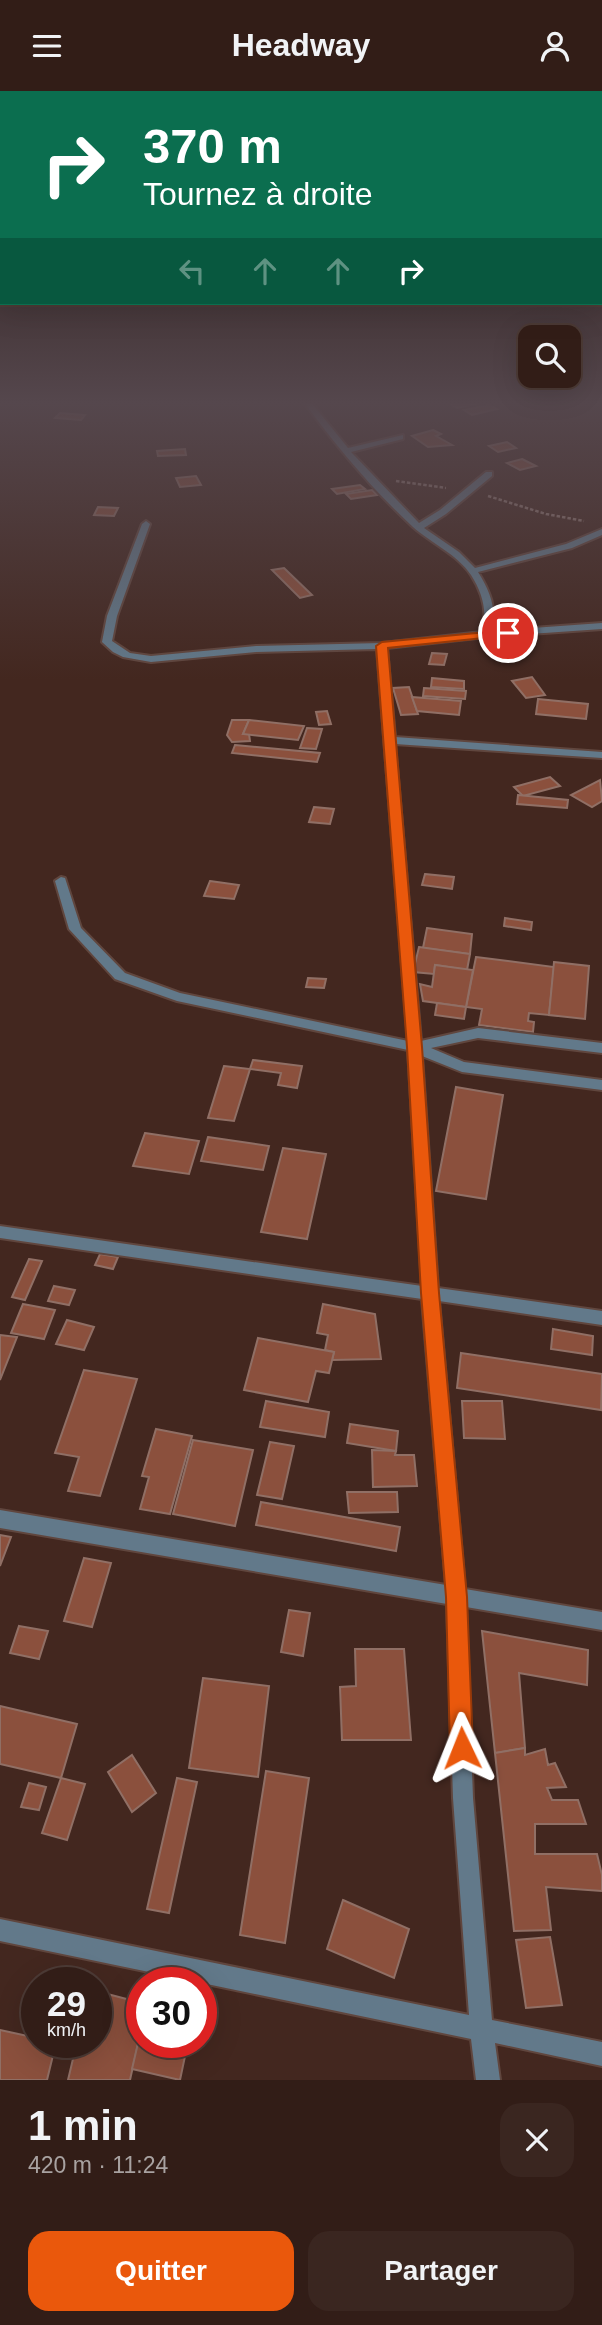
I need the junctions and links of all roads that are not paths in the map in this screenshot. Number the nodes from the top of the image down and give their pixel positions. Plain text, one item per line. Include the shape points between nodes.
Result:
1 (386, 494) edge
2 (466, 494) edge
3 (146, 524) dead end
4 (418, 528) junction
5 (602, 532) edge
6 (473, 571) junction
7 (602, 626) edge
8 (486, 634) junction
9 (382, 646) junction
10 (389, 740) junction
11 (602, 755) edge
12 (61, 881) dead end
13 (415, 1047) junction
14 (602, 1048) edge
15 (602, 1085) edge
16 (0, 1232) edge
17 (430, 1293) junction
18 (602, 1318) edge
19 (0, 1519) edge
20 (456, 1597) junction
21 (602, 1621) edge
22 (0, 1930) edge
23 (481, 2027) junction
24 (602, 2054) edge
25 (488, 2080) edge

1 - 4 street
2 - 4 street
3 - 9 street via 112,615 107,642 117,653 150,659 256,649
4 - 6 street
5 - 6 street via 569,546
6 - 8 street via 491,611
7 - 8 street
8 - 9 street
9 - 10 street
10 - 11 street
10 - 13 street
12 - 13 street via 75,929 120,976 177,997
13 - 14 street via 478,1033
13 - 15 street via 463,1067
13 - 17 street
16 - 17 street
17 - 18 street
17 - 20 street
19 - 20 street
20 - 21 street
20 - 23 street via 463,1798
22 - 23 street
23 - 24 street
23 - 25 street

